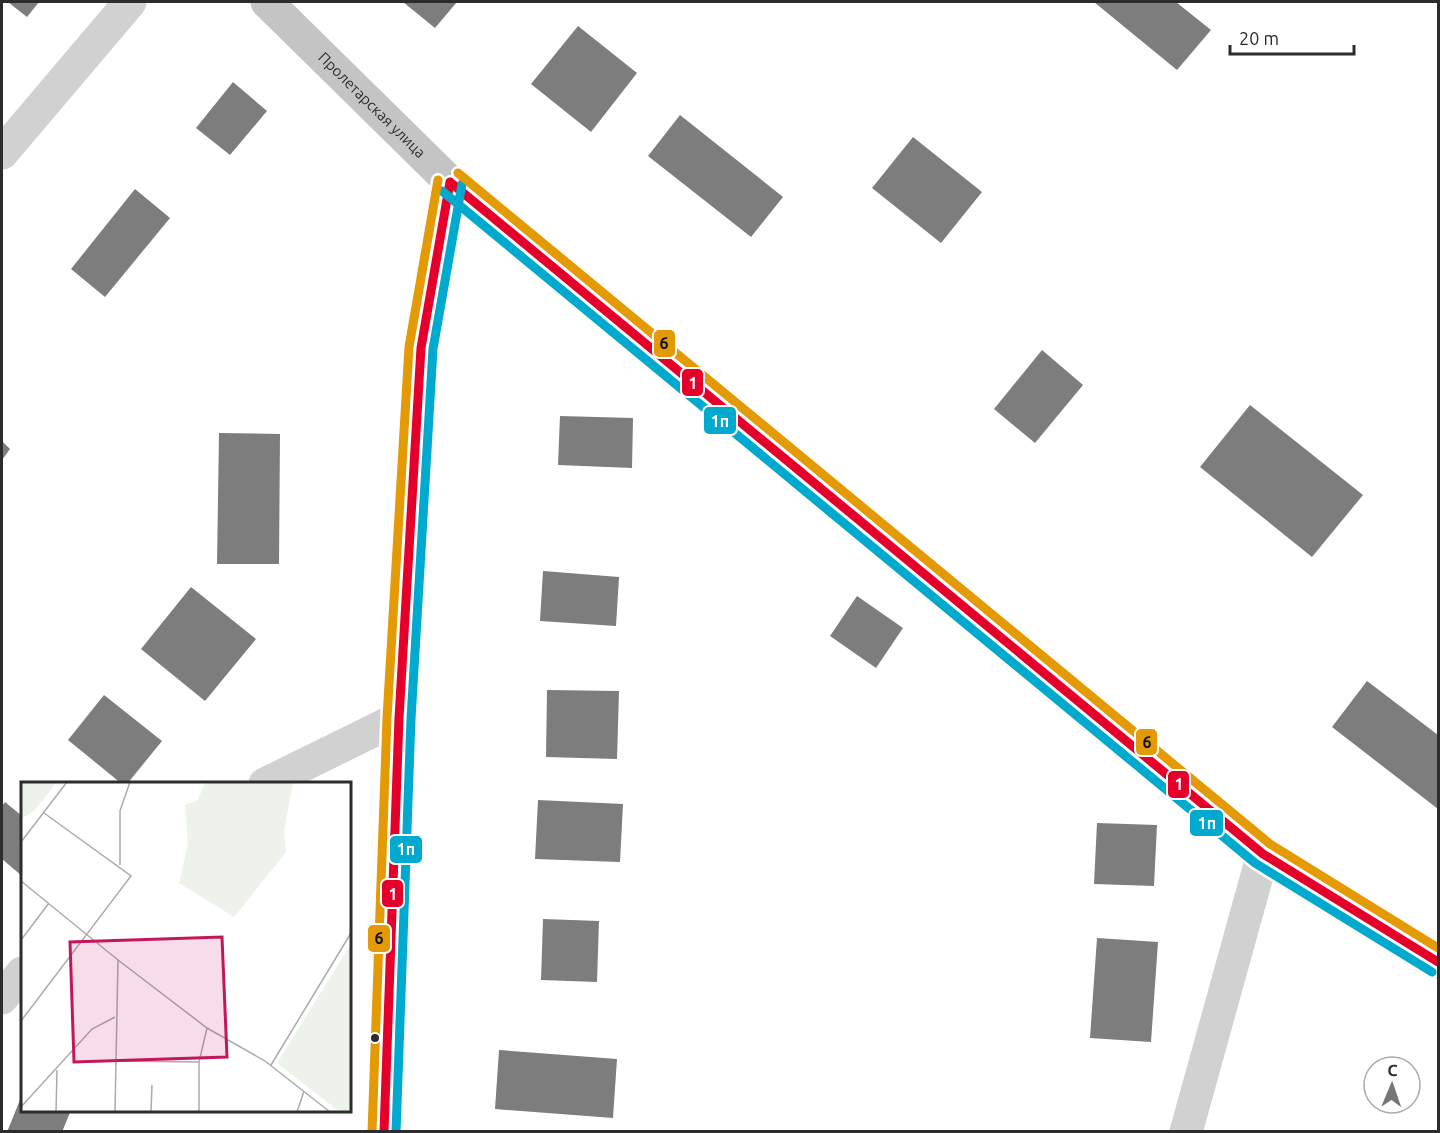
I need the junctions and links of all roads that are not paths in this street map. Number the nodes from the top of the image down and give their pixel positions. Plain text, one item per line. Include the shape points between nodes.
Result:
1 (130, 2) edge
2 (267, 2) edge
3 (2, 153) edge
4 (450, 182) junction
5 (399, 718) junction
6 (267, 782) edge
7 (1263, 854) junction
8 (1438, 962) edge
9 (21, 974) edge
10 (2, 998) edge
11 (384, 1131) edge
12 (1186, 1131) edge

1 - 3 street
2 - 4 main road, Пролетарская улица
4 - 5 main road via 421,348
4 - 7 street, Пролетарская улица
5 - 6 street
5 - 11 main road
7 - 8 street, Пролетарская улица
7 - 12 street
9 - 10 street

